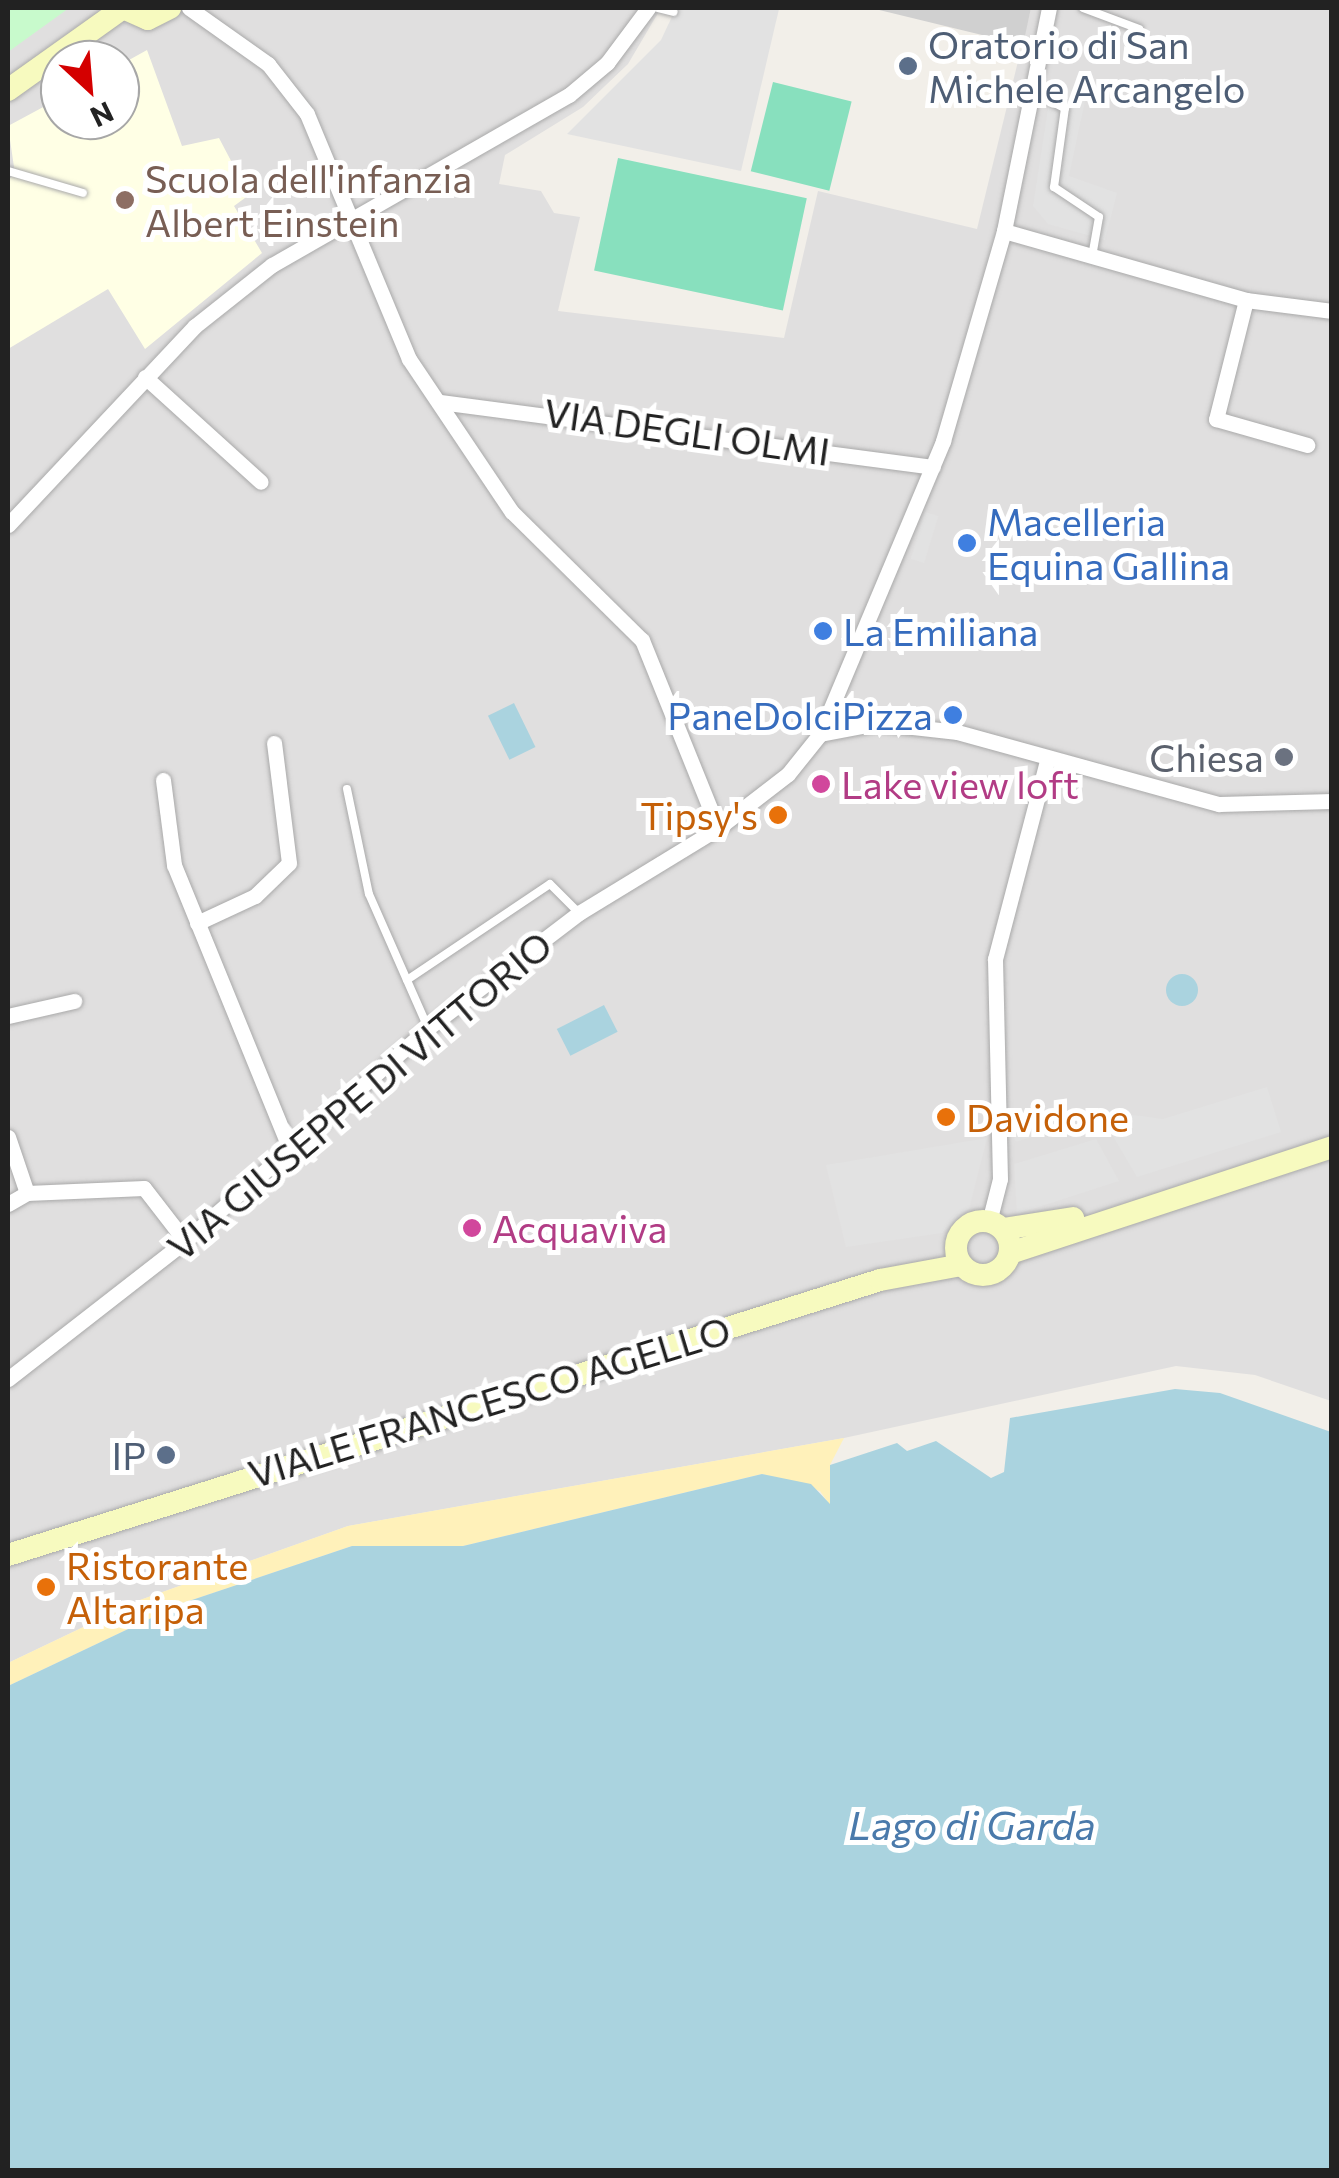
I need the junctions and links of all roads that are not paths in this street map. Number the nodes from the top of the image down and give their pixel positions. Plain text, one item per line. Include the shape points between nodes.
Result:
1 (123, 8) edge
2 (170, 8) edge
3 (189, 8) edge
4 (648, 8) edge
5 (658, 8) edge
6 (1049, 8) edge
7 (1082, 8) edge
8 (674, 12) dead end
9 (1138, 29) dead end
10 (8, 90) edge
11 (1030, 92) junction
12 (8, 171) edge
13 (83, 193) dead end
14 (358, 217) junction
15 (1004, 231) junction
16 (1092, 256) junction
17 (1246, 300) junction
18 (1332, 310) edge
19 (145, 376) junction
20 (440, 402) junction
21 (1307, 445) dead end
22 (933, 467) junction
23 (261, 482) dead end
24 (8, 525) edge
25 (820, 734) junction
26 (274, 744) dead end
27 (1047, 761) junction
28 (163, 780) dead end
29 (346, 789) dead end
30 (1332, 801) edge
31 (718, 828) junction
32 (579, 913) junction
33 (197, 923) junction
34 (407, 980) junction
35 (74, 1001) dead end
36 (8, 1016) edge
37 (428, 1028) junction
38 (8, 1137) edge
39 (1332, 1147) edge
40 (291, 1151) junction
41 (27, 1193) junction
42 (8, 1204) edge
43 (1111, 1212) junction
44 (996, 1226) junction
45 (185, 1241) junction
46 (1010, 1253) junction
47 (959, 1256) junction
48 (8, 1379) edge
49 (99, 1522) junction
50 (8, 1544) edge
51 (8, 1555) edge

1 - 2 main road via 148,19
1 - 10 main road
3 - 14 street via 288,86
4 - 14 street via 607,64 569,95
5 - 8 lane
6 - 11 street, VIA GIUSEPPE DI VITTORIO
7 - 9 lane
11 - 15 street, VIA GIUSEPPE DI VITTORIO
11 - 16 lane via 1066,108 1054,187 1067,204 1099,216
12 - 13 lane
14 - 19 street via 272,265
14 - 20 street via 408,359
15 - 16 street
15 - 22 street, VIA GIUSEPPE DI VITTORIO
16 - 17 street
17 - 18 street
17 - 21 street via 1216,419
19 - 23 street
19 - 24 street
20 - 22 street, VIA DEGLI OLMI
20 - 31 street via 512,512 642,640
22 - 25 street, VIA GIUSEPPE DI VITTORIO
25 - 27 street via 877,724 958,732
25 - 31 street, VIA GIUSEPPE DI VITTORIO via 788,774
26 - 33 street via 289,863 255,896
27 - 30 street via 1219,804
27 - 44 street via 996,959
28 - 33 street via 174,865
29 - 34 lane via 368,894
31 - 32 street, VIA GIUSEPPE DI VITTORIO
32 - 34 lane via 550,884
32 - 37 street, VIA GIUSEPPE DI VITTORIO
33 - 40 street
34 - 37 lane
35 - 36 street
37 - 40 street, VIA GIUSEPPE DI VITTORIO
38 - 41 street
39 - 43 main road, VIALE FRANCESCO AGELLO
40 - 45 street, VIA GIUSEPPE DI VITTORIO
41 - 42 street
41 - 45 street via 144,1188
43 - 44 main road, VIALE FRANCESCO AGELLO
43 - 46 main road, VIALE FRANCESCO AGELLO
44 - 46 main road
44 - 47 main road, VIALE FRANCESCO AGELLO via 971,1224
45 - 48 street, VIA GIUSEPPE DI VITTORIO
46 - 47 main road, VIALE FRANCESCO AGELLO via 994,1273
47 - 49 main road, VIALE FRANCESCO AGELLO
49 - 50 main road, VIALE FRANCESCO AGELLO
49 - 51 main road, VIALE FRANCESCO AGELLO

